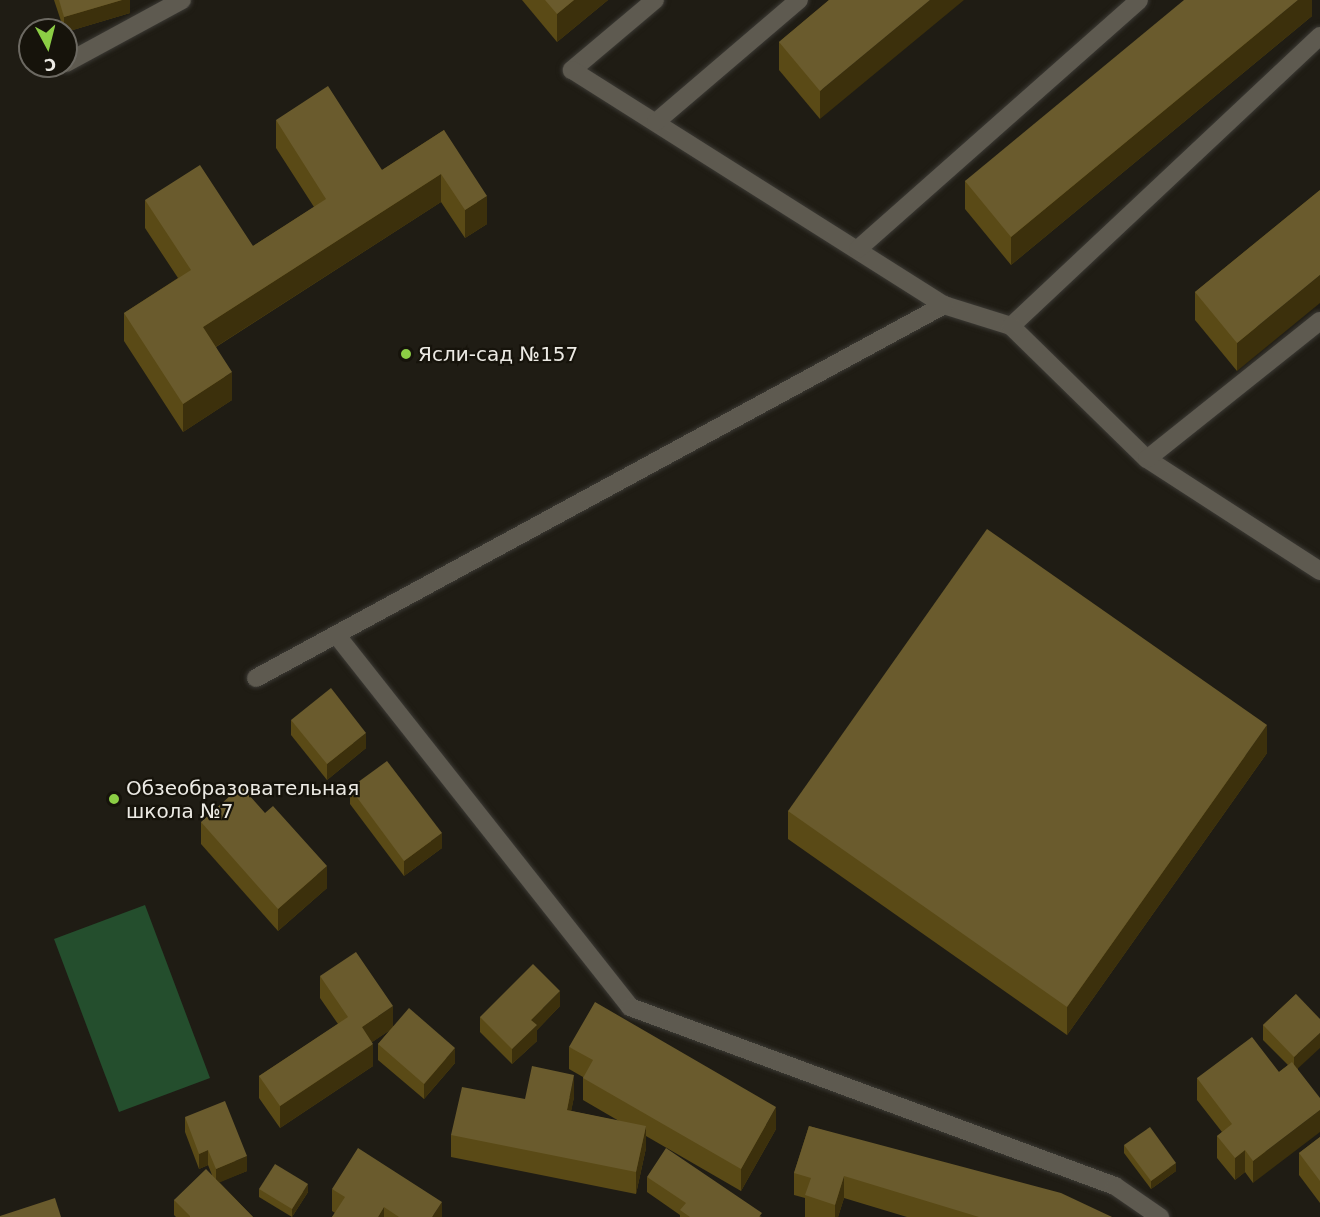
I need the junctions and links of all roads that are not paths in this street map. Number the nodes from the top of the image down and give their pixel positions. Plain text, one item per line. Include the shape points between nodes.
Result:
1 (182, 0) edge
2 (655, 0) edge
3 (799, 0) edge
4 (1139, 0) edge
5 (1320, 36) edge
6 (78, 57) edge
7 (656, 122) junction
8 (858, 249) junction
9 (944, 305) junction
10 (1320, 321) edge
11 (1011, 326) junction
12 (1147, 459) junction
13 (1320, 571) edge
14 (338, 637) junction
15 (256, 678) dead end
16 (1160, 1217) edge

1 - 6 street
2 - 7 street via 572,70
3 - 7 street
4 - 8 street
5 - 11 street
7 - 8 street
8 - 9 street
9 - 11 street
9 - 14 street
10 - 12 street
11 - 12 street
12 - 13 street
14 - 15 street
14 - 16 street via 630,1007 1115,1186

